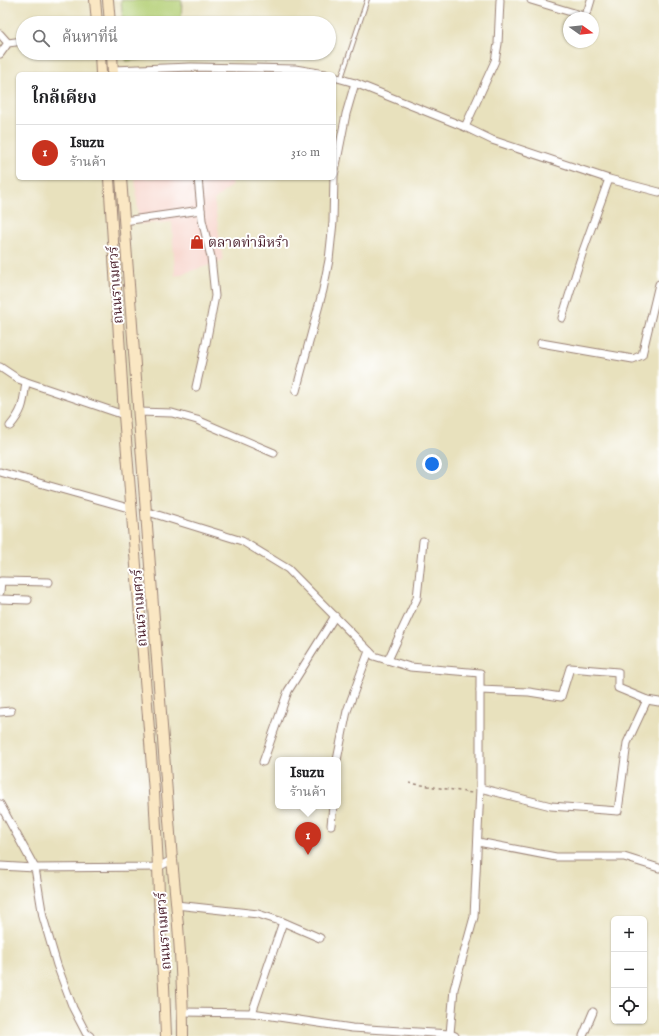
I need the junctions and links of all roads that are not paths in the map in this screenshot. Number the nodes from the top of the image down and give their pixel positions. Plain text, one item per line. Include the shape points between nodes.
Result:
1 (95, 0) edge
2 (108, 0) edge
3 (367, 0) edge
4 (500, 0) edge
5 (531, 0) edge
6 (591, 0) edge
7 (96, 16) edge
8 (109, 16) edge
9 (0, 34) edge
10 (16, 42) edge
11 (8, 43) junction
12 (0, 54) edge
13 (100, 60) edge
14 (112, 60) edge
15 (191, 71) edge
16 (101, 72) edge
17 (113, 72) edge
18 (313, 72) edge
19 (337, 78) edge
20 (355, 83) junction
21 (465, 127) junction
22 (336, 166) edge
23 (609, 179) junction
24 (109, 180) edge
25 (121, 180) edge
26 (198, 180) edge
27 (334, 180) edge
28 (659, 192) edge
29 (201, 210) junction
30 (124, 220) junction
31 (659, 284) edge
32 (562, 318) dead end
33 (541, 343) dead end
34 (0, 367) edge
35 (26, 382) junction
36 (196, 387) dead end
37 (296, 391) dead end
38 (138, 412) junction
39 (124, 415) junction
40 (10, 426) dead end
41 (274, 453) dead end
42 (0, 472) edge
43 (132, 509) junction
44 (145, 511) junction
45 (423, 540) dead end
46 (49, 582) dead end
47 (0, 592) edge
48 (0, 599) edge
49 (28, 600) dead end
50 (335, 616) junction
51 (369, 651) junction
52 (388, 660) junction
53 (480, 690) junction
54 (647, 700) junction
55 (659, 702) edge
56 (0, 712) edge
57 (11, 712) dead end
58 (337, 757) edge
59 (263, 762) dead end
60 (480, 791) junction
61 (0, 804) edge
62 (333, 809) edge
63 (331, 826) dead end
64 (478, 842) junction
65 (172, 860) junction
66 (0, 866) edge
67 (158, 867) junction
68 (35, 868) junction
69 (659, 868) edge
70 (176, 904) junction
71 (283, 922) junction
72 (320, 938) dead end
73 (183, 1012) junction
74 (593, 1012) dead end
75 (252, 1013) junction
76 (452, 1035) edge
77 (90, 1036) edge
78 (166, 1036) edge
79 (183, 1036) edge
80 (583, 1036) edge

1 - 7 main road
2 - 8 main road
3 - 19 lane
4 - 21 street via 495,61
5 - 6 street via 584,16
9 - 11 street
10 - 11 street
11 - 12 street
13 - 16 main road
14 - 17 main road
15 - 17 street
15 - 18 street via 295,69
19 - 20 street
20 - 21 street
20 - 22 street
21 - 23 street via 492,140
23 - 28 street
23 - 32 street
24 - 39 main road, ถนนราเมศวร์
25 - 30 main road, ถนนราเมศวร์
26 - 29 street
27 - 37 street via 329,260
29 - 30 street
29 - 36 street via 211,257 215,296
30 - 38 main road, ถนนราเมศวร์
31 - 33 street via 642,355 633,359
34 - 35 street
35 - 39 street
35 - 40 street via 23,407
38 - 41 street via 172,413 197,420
38 - 44 main road, ถนนราเมศวร์
39 - 43 main road, ถนนราเมศวร์
42 - 43 street
43 - 67 main road, ถนนราเมศวร์
44 - 50 street via 242,541 288,569
44 - 65 main road, ถนนราเมศวร์
45 - 52 street via 417,598
46 - 47 street via 1,581
48 - 49 street
50 - 51 street
50 - 59 street via 288,691
51 - 52 street via 374,656
51 - 58 street via 346,712
52 - 53 street via 410,667 480,673
53 - 54 street via 529,692 560,698 570,668 618,672 618,688
53 - 60 street
54 - 55 street
54 - 60 street via 627,743 618,811 551,806
56 - 57 street
60 - 64 street
61 - 68 street
62 - 63 street
64 - 69 street via 556,857 624,857
64 - 76 street via 474,917 454,989
65 - 67 street
65 - 70 main road, ถนนราเมศวร์
66 - 68 street
67 - 68 street
67 - 78 main road, ถนนราเมศวร์
68 - 77 street via 43,917 57,965 73,1008
70 - 71 street via 258,914
70 - 73 main road, ถนนราเมศวร์
71 - 72 street
71 - 75 street
73 - 75 street
73 - 79 main road, ถนนราเมศวร์
74 - 80 street
75 - 76 street via 352,1028

